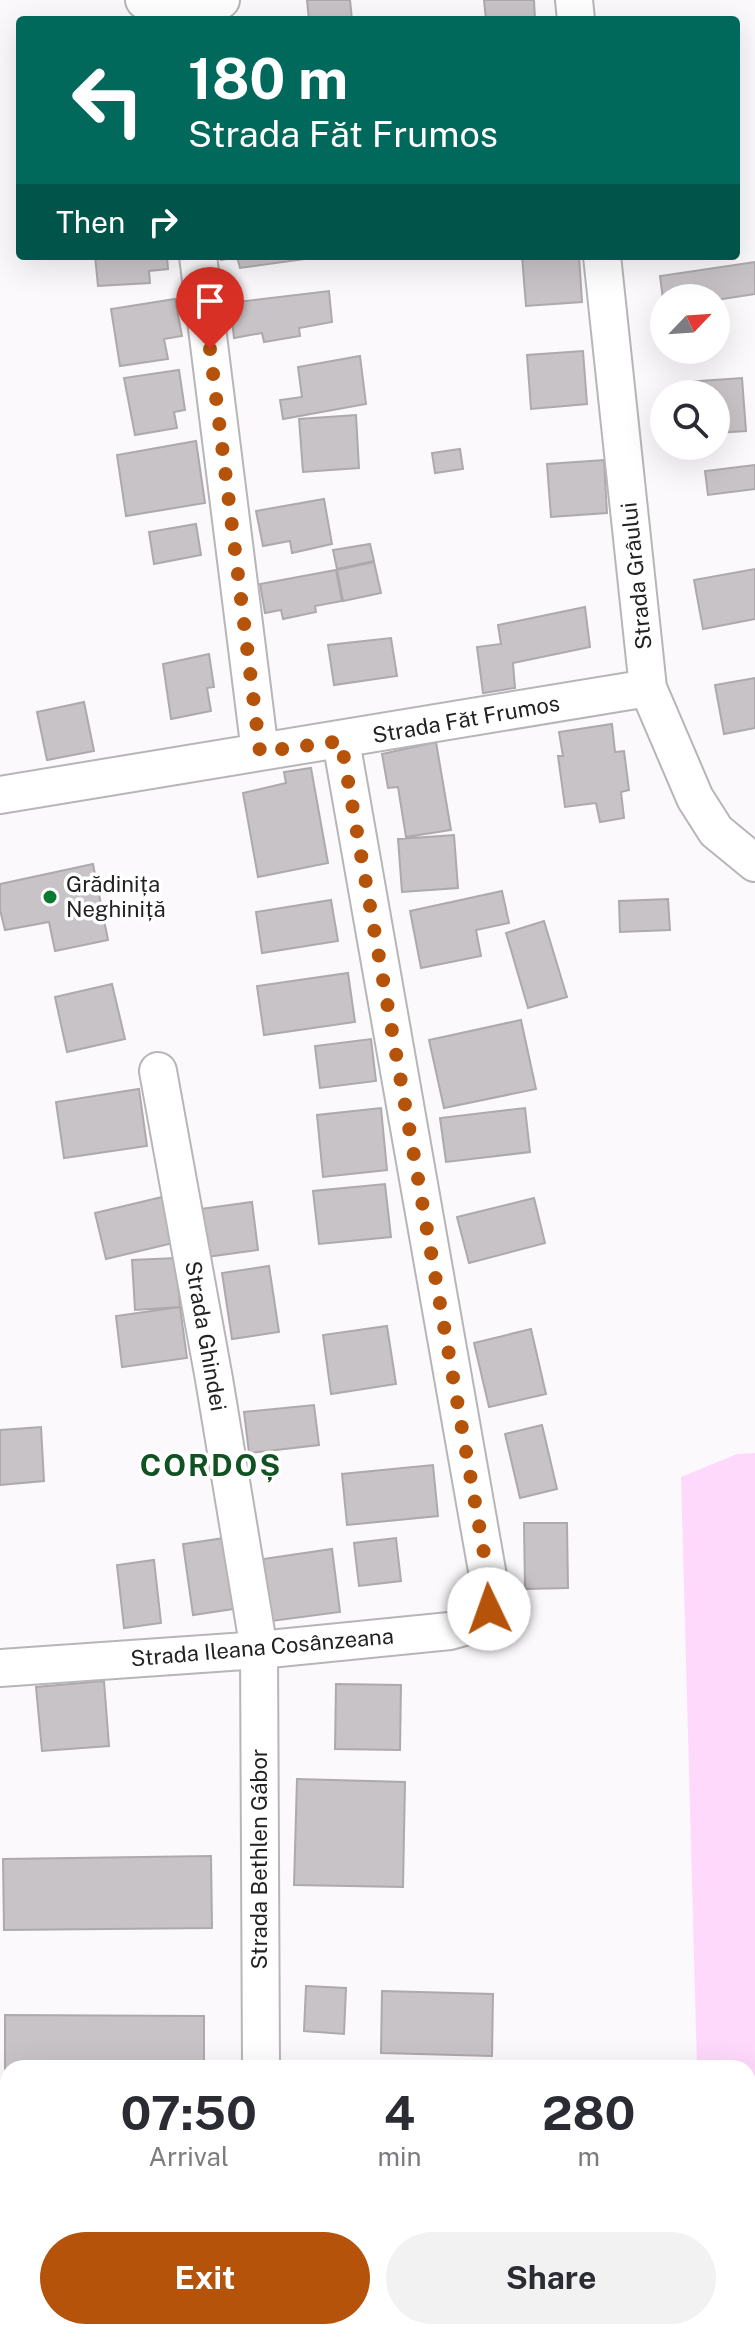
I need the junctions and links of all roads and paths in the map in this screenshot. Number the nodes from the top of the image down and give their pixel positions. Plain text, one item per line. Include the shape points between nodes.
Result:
1 (221, 0) edge
2 (160, 11) edge
3 (198, 260) edge
4 (602, 260) edge
5 (648, 688) junction
6 (341, 741) junction
7 (260, 752) junction
8 (0, 795) edge
9 (755, 863) edge
10 (158, 1071) dead end
11 (259, 1650) junction
12 (0, 1668) edge
13 (261, 2060) edge

1 - 2 street via 190,13
3 - 7 street
4 - 5 street, Strada Grâului
5 - 6 street, Strada Făt Frumos
5 - 9 street, Strada Grâului via 695,798 716,831
6 - 7 street, Strada Făt Frumos
6 - 11 street, Strada Ileana Cosânzeana via 489,1582 489,1609 475,1624 450,1631
7 - 8 street, Strada Făt Frumos
10 - 11 street, Strada Ghindei
11 - 12 street, Strada Ileana Cosânzeana
11 - 13 street, Strada Bethlen Gábor

